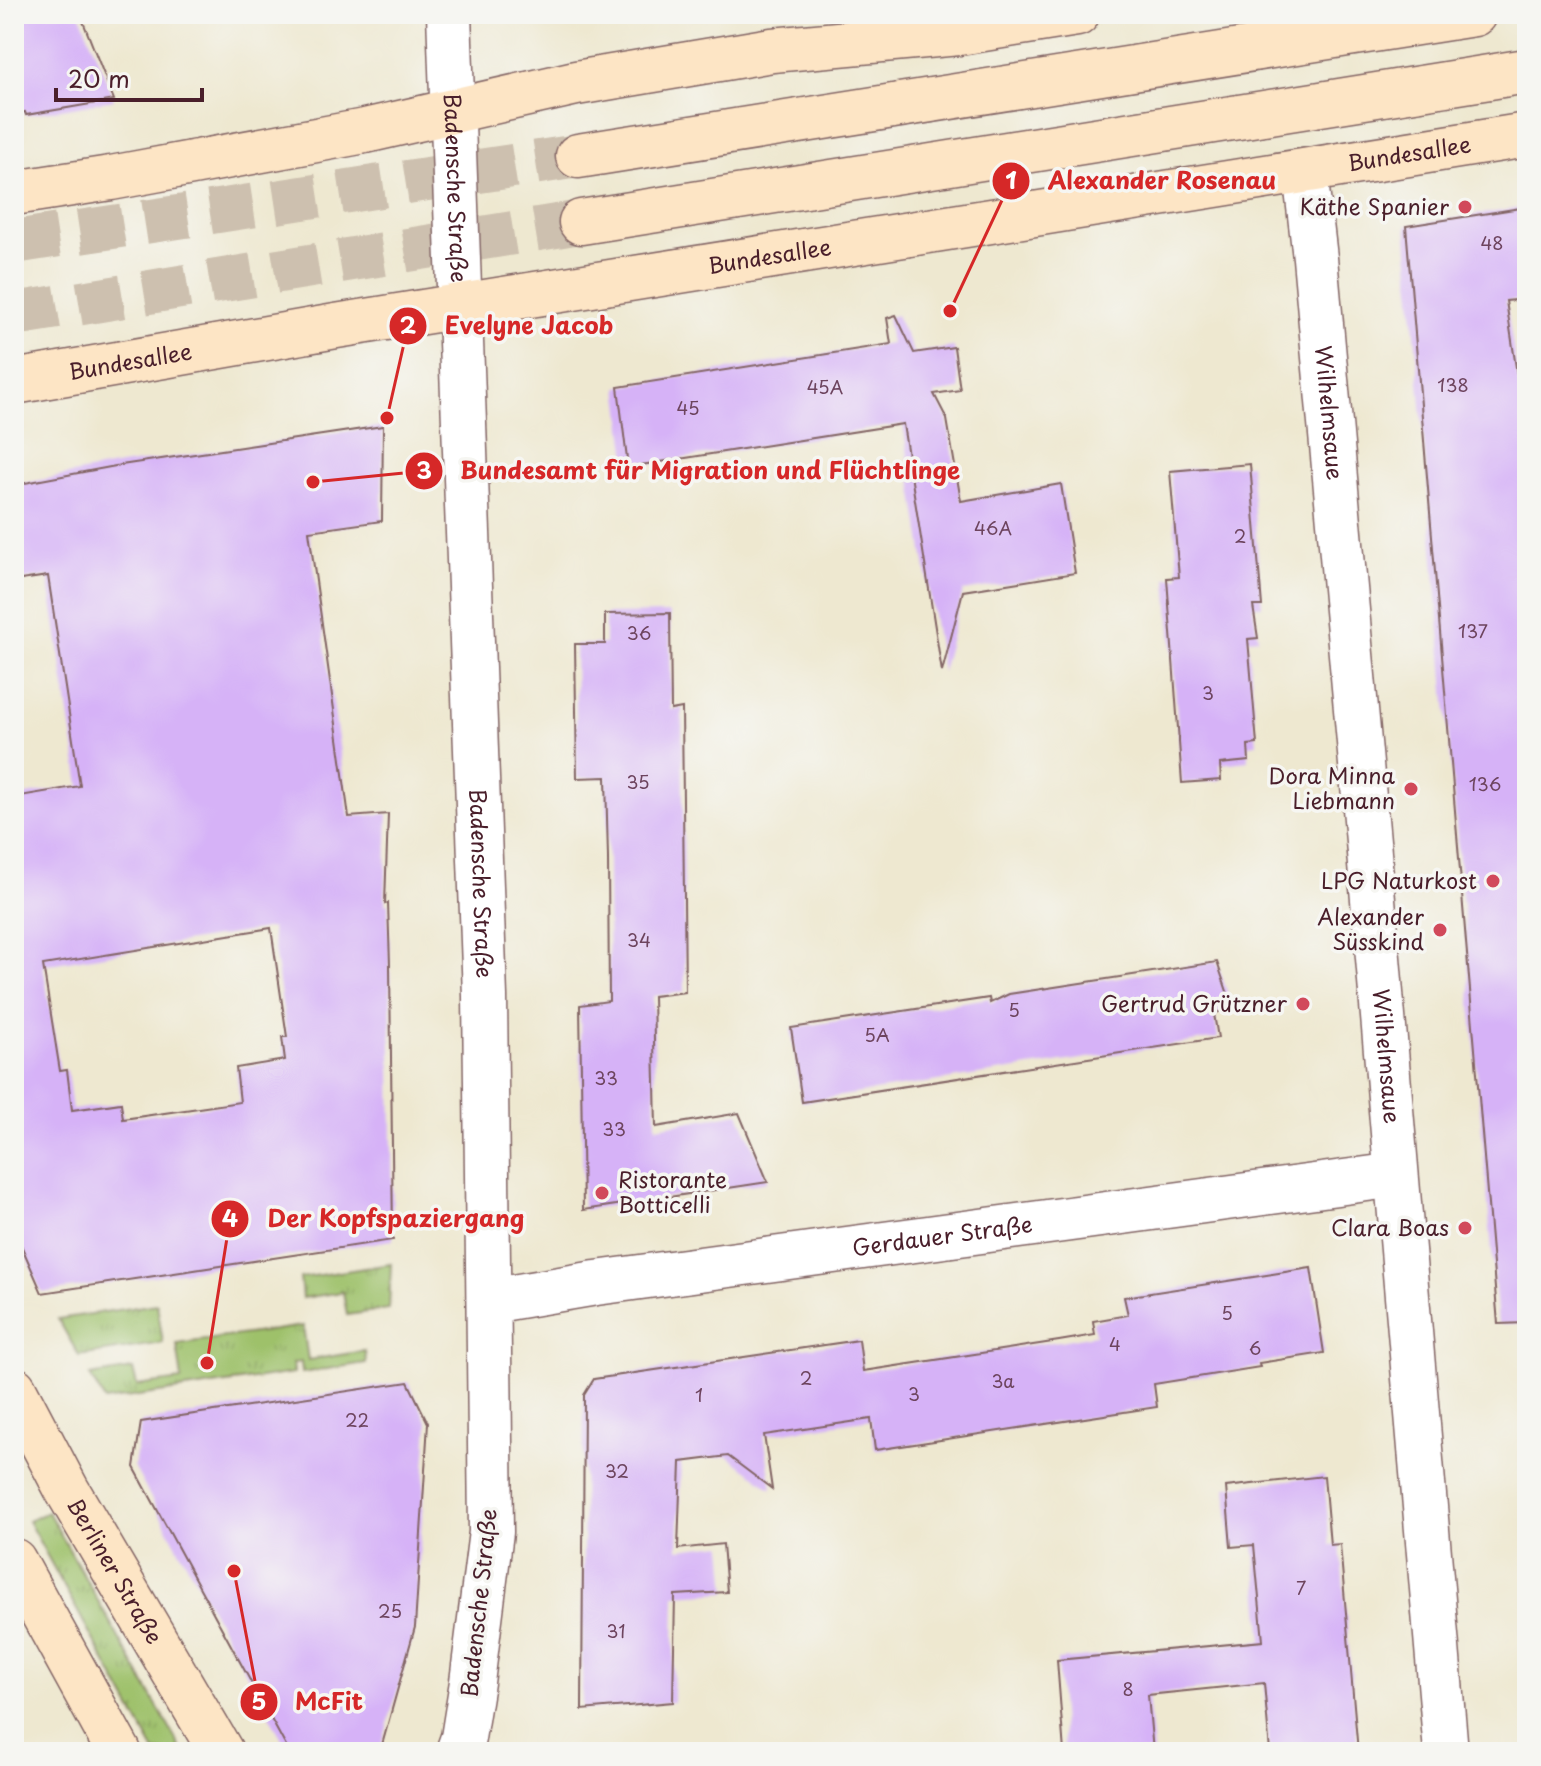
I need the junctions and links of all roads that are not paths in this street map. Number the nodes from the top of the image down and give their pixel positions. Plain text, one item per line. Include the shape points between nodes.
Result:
1 (449, 14) edge
2 (1077, 14) edge
3 (1474, 14) edge
4 (1527, 71) edge
5 (454, 110) junction
6 (1527, 135) edge
7 (578, 156) tunnel mouth
8 (1305, 172) junction
9 (14, 193) edge
10 (581, 222) tunnel mouth
11 (461, 306) junction
12 (14, 382) edge
13 (1396, 1175) junction
14 (489, 1301) junction
15 (14, 1389) edge
16 (14, 1561) edge
17 (119, 1752) edge
18 (221, 1752) edge
19 (458, 1752) edge
20 (1446, 1752) edge

1 - 5 street, Badensche Straße
2 - 5 main road via 959,33 772,50
3 - 7 main road
4 - 10 main road
5 - 9 main road via 365,131
5 - 11 street, Badensche Straße
6 - 8 main road, Bundesallee
8 - 11 main road, Bundesallee
8 - 13 street, Wilhelmsaue
11 - 12 main road, Bundesallee
11 - 14 street, Badensche Straße via 485,965
13 - 14 street, Gerdauer Straße
13 - 20 street, Wilhelmsaue
14 - 19 street, Badensche Straße via 491,1532
15 - 18 main road, Berliner Straße
16 - 17 main road

